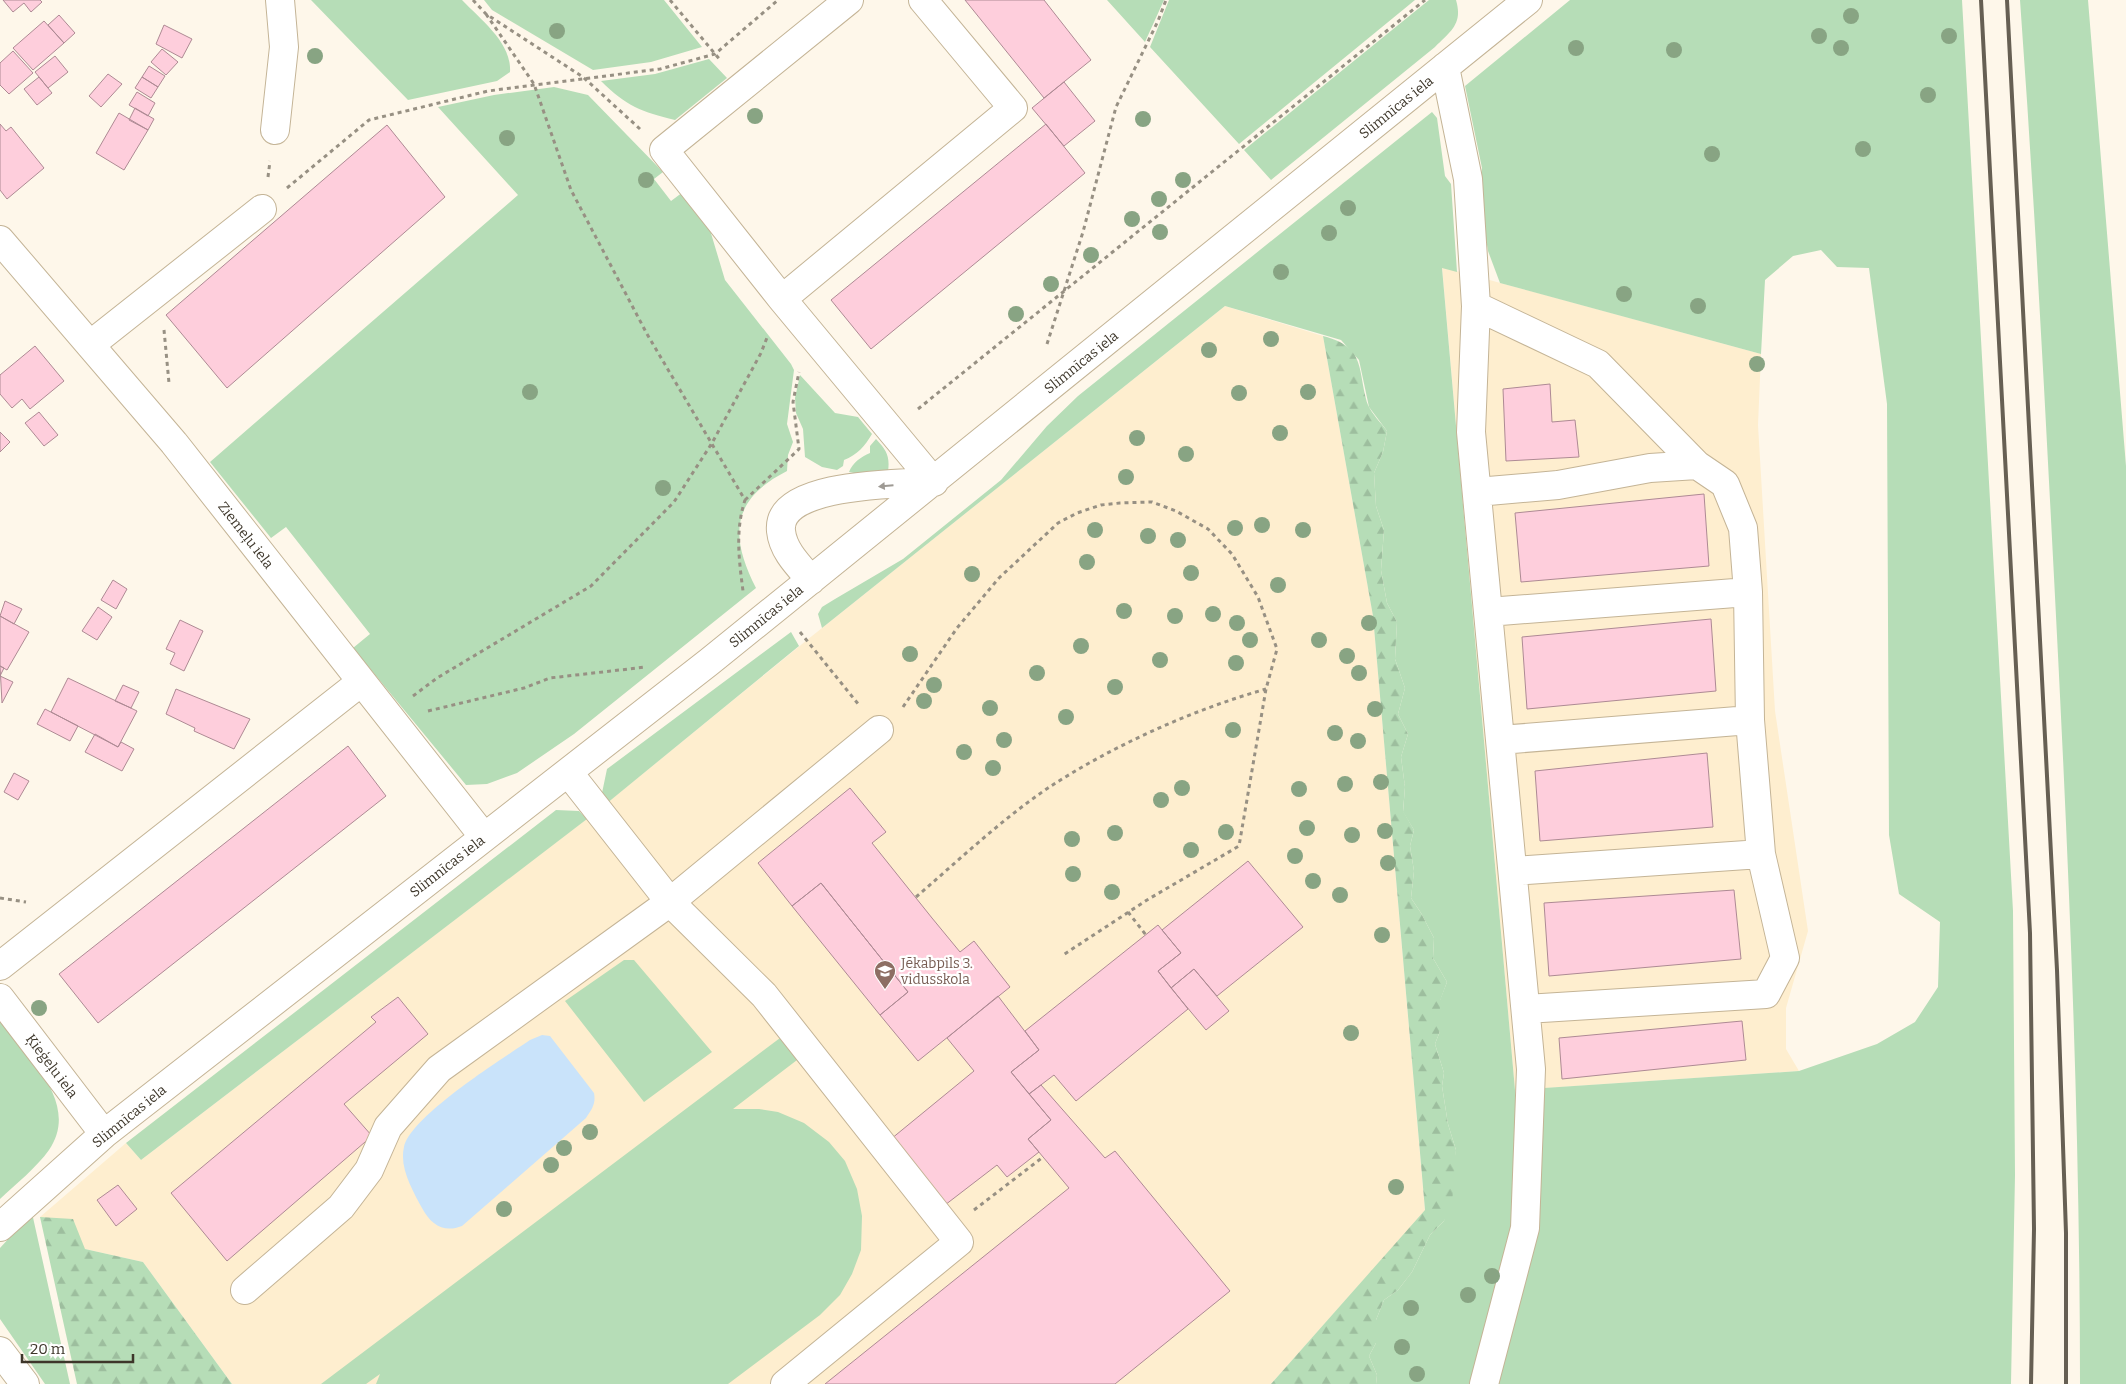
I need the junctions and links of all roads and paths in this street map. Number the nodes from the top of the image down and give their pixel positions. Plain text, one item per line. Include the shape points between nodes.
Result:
1 (280, 0) edge
2 (473, 0) edge
3 (670, 0) edge
4 (778, 0) edge
5 (849, 0) edge
6 (923, 0) edge
7 (1166, 0) edge
8 (1425, 0) edge
9 (1524, 1) edge
10 (486, 14) junction
11 (715, 54) junction
12 (1444, 67) junction
13 (583, 77) junction
14 (534, 84) junction
15 (744, 85) junction
16 (275, 130) joint
17 (664, 150) junction
18 (262, 209) junction
19 (0, 240) edge
20 (160, 289) junction
21 (1063, 292) junction
22 (782, 299) junction
23 (1476, 306) junction
24 (811, 334) junction
25 (90, 345) junction
26 (1045, 352) dead end
27 (169, 385) dead end
28 (891, 430) junction
29 (712, 443) junction
30 (1697, 465) junction
31 (934, 482) junction
32 (1477, 492) junction
33 (745, 500) junction
34 (811, 580) junction
35 (1748, 592) junction
36 (1488, 612) junction
37 (760, 621) junction
38 (798, 629) dead end
39 (654, 667) dead end
40 (361, 682) junction
41 (1266, 688) junction
42 (388, 716) junction
43 (1750, 720) junction
44 (879, 730) junction
45 (1500, 740) junction
46 (568, 772) junction
47 (484, 837) junction
48 (1761, 854) junction
49 (1513, 871) junction
50 (916, 897) dead end
51 (670, 902) junction
52 (1128, 912) junction
53 (1146, 935) dead end
54 (1063, 955) dead end
55 (0, 966) edge
56 (0, 998) edge
57 (1526, 1009) junction
58 (104, 1134) junction
59 (1043, 1157) dead end
60 (0, 1227) edge
61 (949, 1229) junction
62 (245, 1290) dead end
63 (0, 1351) edge
64 (25, 1384) edge
65 (785, 1384) edge
66 (1484, 1384) edge

1 - 16 street via 284,47
2 - 10 path
3 - 11 path
4 - 11 path
5 - 15 street
6 - 22 street via 1013,108
7 - 21 path via 1116,107 1083,232
8 - 21 path
9 - 12 street, Slimnīcas iela
10 - 13 path
10 - 14 path
11 - 13 path via 660,69
11 - 15 path
12 - 23 street via 1468,179
12 - 31 street, Slimnīcas iela
13 - 14 path
13 - 17 path
14 - 18 path via 488,91 369,120
14 - 29 path via 571,190 647,334
15 - 17 street
16 - 18 path
17 - 22 street
18 - 20 street
19 - 25 street, Ziemeļu iela
20 - 25 street
20 - 27 path
21 - 26 path
21 - 28 path
22 - 24 street
22 - 29 path via 761,353
23 - 30 street via 1598,364
23 - 32 street via 1471,432
24 - 28 street
24 - 33 path via 793,402 799,449
25 - 40 street, Ziemeļu iela via 174,443
28 - 31 street
29 - 33 path
29 - 42 path via 674,502 592,586 437,678
30 - 32 street via 1650,468 1558,485
30 - 35 street via 1725,484 1743,528
31 - 34 street, Slimnīcas iela
31 -> 34 street via 836,490 812,496 790,509 782,519 784,542
32 - 36 street
33 - 37 path via 739,519 738,555 744,600
34 - 37 street, Slimnīcas iela
35 - 36 street
35 - 43 street
36 - 45 street
37 - 46 street, Slimnīcas iela
38 - 44 path
39 - 42 path via 550,678 524,688
40 - 42 street, Ziemeļu iela
40 - 55 street
41 - 44 path via 1277,649 1258,597 1232,554 1208,529 1152,502 1101,505 1077,512 1058,523 999,578 956,628 898,714
41 - 50 path via 1134,740 1091,762 1002,822
41 - 52 path via 1239,846
42 - 47 street, Ziemeļu iela
43 - 45 street
43 - 48 street
44 - 51 street
45 - 49 street
46 - 47 street, Slimnīcas iela
46 - 51 street
47 - 58 street, Slimnīcas iela
48 - 49 street
48 - 57 street via 1785,958 1766,994
49 - 57 street
51 - 61 street via 764,995
51 - 62 street via 439,1069 388,1127 369,1170 341,1207
52 - 53 path
52 - 54 path
56 - 58 street, Ķieģeļu iela
57 - 66 street via 1531,1069 1525,1228
58 - 60 street, Slimnīcas iela
59 - 61 path
61 - 65 street via 959,1242
63 - 64 street

